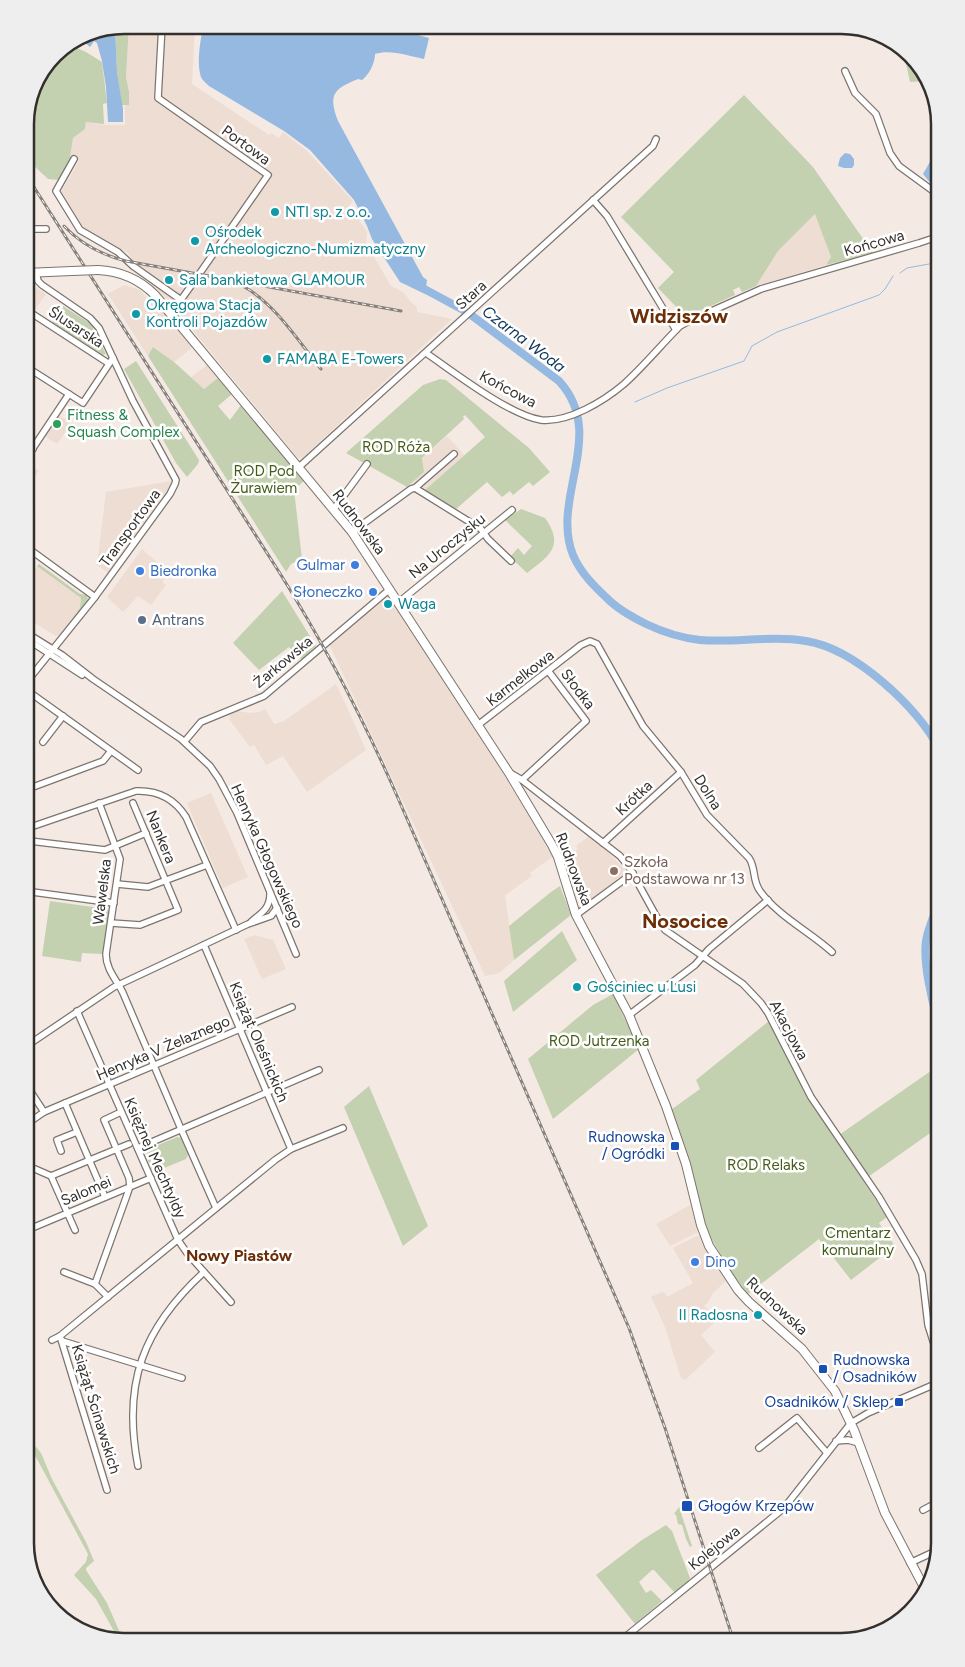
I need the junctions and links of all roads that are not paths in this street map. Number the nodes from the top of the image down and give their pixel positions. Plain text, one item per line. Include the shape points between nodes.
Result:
1 (162, 34) edge
2 (845, 72) dead end
3 (656, 139) dead end
4 (74, 159) dead end
5 (931, 189) edge
6 (594, 200) junction
7 (34, 229) edge
8 (46, 229) dead end
9 (931, 239) edge
10 (36, 272) joint
11 (181, 300) junction
12 (170, 312) junction
13 (34, 314) edge
14 (676, 330) junction
15 (426, 353) junction
16 (110, 360) junction
17 (34, 372) edge
18 (69, 394) junction
19 (34, 447) edge
20 (454, 454) dead end
21 (367, 464) dead end
22 (299, 467) junction
23 (415, 488) junction
24 (334, 509) junction
25 (512, 510) dead end
26 (352, 532) junction
27 (484, 532) junction
28 (34, 553) edge
29 (512, 561) dead end
30 (390, 589) junction
31 (96, 596) junction
32 (399, 602) junction
33 (34, 639) edge
34 (34, 643) edge
35 (575, 650) joint
36 (52, 652) junction
37 (549, 672) junction
38 (34, 673) edge
39 (34, 695) edge
40 (63, 716) junction
41 (478, 725) junction
42 (185, 741) junction
43 (43, 742) dead end
44 (112, 751) junction
45 (138, 770) dead end
46 (681, 772) junction
47 (509, 773) junction
48 (522, 780) junction
49 (34, 787) edge
50 (99, 803) junction
51 (134, 803) dead end
52 (34, 826) edge
53 (146, 833) junction
54 (34, 841) edge
55 (603, 843) junction
56 (116, 846) junction
57 (207, 865) junction
58 (633, 873) junction
59 (165, 881) junction
60 (117, 884) junction
61 (34, 892) edge
62 (270, 892) junction
63 (768, 900) junction
64 (114, 903) junction
65 (277, 908) junction
66 (266, 915) junction
67 (576, 915) junction
68 (111, 923) junction
69 (285, 927) junction
70 (236, 930) junction
71 (204, 945) junction
72 (832, 952) dead end
73 (296, 954) dead end
74 (704, 956) junction
75 (119, 985) junction
76 (292, 1007) dead end
77 (77, 1011) junction
78 (629, 1015) junction
79 (240, 1029) junction
80 (34, 1041) edge
81 (154, 1066) junction
82 (319, 1070) dead end
83 (109, 1085) junction
84 (267, 1093) junction
85 (34, 1097) edge
86 (65, 1103) junction
87 (44, 1112) junction
88 (121, 1112) junction
89 (34, 1118) edge
90 (343, 1128) dead end
91 (181, 1129) junction
92 (77, 1132) junction
93 (129, 1144) dead end
94 (138, 1148) junction
95 (116, 1149) junction
96 (291, 1149) junction
97 (62, 1151) dead end
98 (89, 1160) junction
99 (34, 1169) edge
100 (51, 1176) junction
101 (151, 1178) junction
102 (130, 1186) junction
103 (105, 1197) junction
104 (216, 1208) junction
105 (67, 1213) junction
106 (34, 1227) edge
107 (75, 1230) dead end
108 (178, 1240) junction
109 (64, 1272) dead end
110 (204, 1272) junction
111 (95, 1284) junction
112 (108, 1297) junction
113 (232, 1302) dead end
114 (931, 1334) edge
115 (61, 1339) junction
116 (52, 1340) dead end
117 (140, 1365) junction
118 (182, 1378) dead end
119 (931, 1386) edge
120 (851, 1423) junction
121 (836, 1442) junction
122 (860, 1443) junction
123 (759, 1448) dead end
124 (827, 1453) junction
125 (138, 1466) dead end
126 (107, 1490) dead end
127 (931, 1506) edge
128 (923, 1510) dead end
129 (930, 1554) edge
130 (910, 1563) junction
131 (921, 1583) edge
132 (630, 1633) edge

1 - 11 street, Portowa via 158,98 268,175
2 - 5 street via 855,93 876,114 886,145 899,166
3 - 6 street, Stara via 653,146
4 - 11 street via 56,191 77,226 126,257 133,266
6 - 14 street
6 - 15 street, Stara
7 - 8 street
9 - 14 street, Końcowa via 761,290 687,322
10 - 12 main road, Rudnowska, bridge via 116,272 134,278 148,288
10 - 16 street, Transportowa via 42,285 95,322
11 - 12 street, Portowa
12 - 22 main road, Rudnowska
13 - 16 street, Ślusarska
14 - 15 street, Końcowa via 623,384 592,406 553,420 530,417 485,393
15 - 22 street, Stara
16 - 18 street via 84,403
16 - 31 street, Transportowa via 174,475 175,484
17 - 18 street
18 - 19 street
20 - 23 street
21 - 24 street
22 - 24 main road, Rudnowska
23 - 26 street
23 - 27 street
24 - 26 main road, Rudnowska
25 - 27 street, Na Uroczysku
26 - 30 main road, Rudnowska
27 - 29 street
27 - 32 street, Na Uroczysku
28 - 31 street
30 - 32 main road, Rudnowska
30 - 42 street, Żarkowska via 264,696 204,720
31 - 36 street, Transportowa
32 - 41 main road, Rudnowska
33 - 36 street, Henryka Głogowskiego
34 - 36 street, Henryka Głogowskiego
35 - 37 street, Karmelkowa
35 - 46 street, Dolna via 587,642 597,644 639,720
36 - 38 street, Transportowa
36 - 42 street, Henryka Głogowskiego
37 - 41 street, Karmelkowa
37 - 48 street, Słodka via 586,721
39 - 40 street
40 - 43 street
40 - 44 street
41 - 47 main road, Rudnowska
42 - 62 street, Henryka Głogowskiego via 210,766 228,794
44 - 45 street
44 - 49 street via 103,761
46 - 55 street, Krótka
46 - 63 street, Dolna via 707,815 750,858 756,884
47 - 48 street, Akacjowa
47 - 67 main road, Rudnowska via 556,853
48 - 55 street, Akacjowa
50 - 52 street
50 - 56 street, Wawelska
50 - 57 street via 136,791 165,796 186,817
51 - 53 street, Nankera
53 - 56 street
53 - 59 street, Nankera
54 - 56 street via 105,850
55 - 58 street, Akacjowa via 620,856
56 - 60 street, Wawelska via 120,864
57 - 59 street
57 - 70 street
58 - 67 street
58 - 74 street, Akacjowa via 661,924
59 - 60 street via 148,887
59 - 68 street, Nankera via 178,910 140,925
60 - 64 street, Wawelska
61 - 64 street
62 - 65 street, Henryka Głogowskiego
62 - 66 street
63 - 72 street, Dolna
63 - 74 street
64 - 68 street, Wawelska
65 - 66 street via 274,914
65 - 69 street, Henryka Głogowskiego
66 - 69 street
66 - 70 street
67 - 78 main road, Rudnowska
68 - 75 street, Wawelska via 106,959
69 - 73 street, Henryka Głogowskiego
70 - 71 street
71 - 75 street
71 - 79 street, Książąt Oleśnickich
74 - 78 street
74 - 114 street, Akacjowa via 743,984 761,1003 811,1096 903,1235 922,1274
75 - 77 street
75 - 81 street, Wawelska
76 - 79 street, Henryka V Żelaznego
77 - 80 street
77 - 83 street, Księżnej Mechtyldy
78 - 120 main road, Rudnowska via 679,1142 700,1226 709,1246 746,1300 812,1359 835,1391
79 - 81 street, Henryka V Żelaznego
79 - 84 street, Książąt Oleśnickich
81 - 83 street, Henryka V Żelaznego
81 - 91 street, Wawelska
82 - 84 street
83 - 86 street, Henryka V Żelaznego
83 - 88 street, Księżnej Mechtyldy
84 - 91 street
84 - 96 street, Książąt Oleśnickich
85 - 87 street
86 - 87 street, Henryka V Żelaznego
86 - 92 street
87 - 89 street, Henryka V Żelaznego
88 - 94 street, Księżnej Mechtyldy
88 - 95 street via 104,1120
90 - 96 street
91 - 94 street
91 - 104 street, Wawelska
92 - 97 street via 57,1140
92 - 98 street
93 - 95 street
94 - 101 street, Księżnej Mechtyldy
95 - 98 street
95 - 102 street
96 - 104 street
98 - 100 street
98 - 103 street
99 - 100 street
100 - 105 street
101 - 102 street, Salomei
101 - 108 street, Księżnej Mechtyldy
102 - 103 street, Salomei
102 - 111 street
103 - 105 street, Salomei
104 - 108 street
105 - 106 street, Salomei
105 - 107 street
108 - 110 street, Księżnej Mechtyldy
108 - 112 street
109 - 111 street
110 - 113 street, Księżnej Mechtyldy
110 - 117 street via 163,1318
111 - 112 street
112 - 115 street
115 - 116 street
115 - 117 street
115 - 126 street, Książąt Ścinawskich
117 - 118 street
117 - 125 street via 132,1418
119 - 120 street
120 - 121 street, Kolejowa
120 - 122 main road, Rudnowska
121 - 122 street
121 - 124 street, Kolejowa
122 - 130 main road, Rudnowska via 885,1513
123 - 124 street via 797,1418
124 - 132 street, Kolejowa via 784,1508
127 - 128 street
129 - 130 street
130 - 131 main road, Rudnowska

